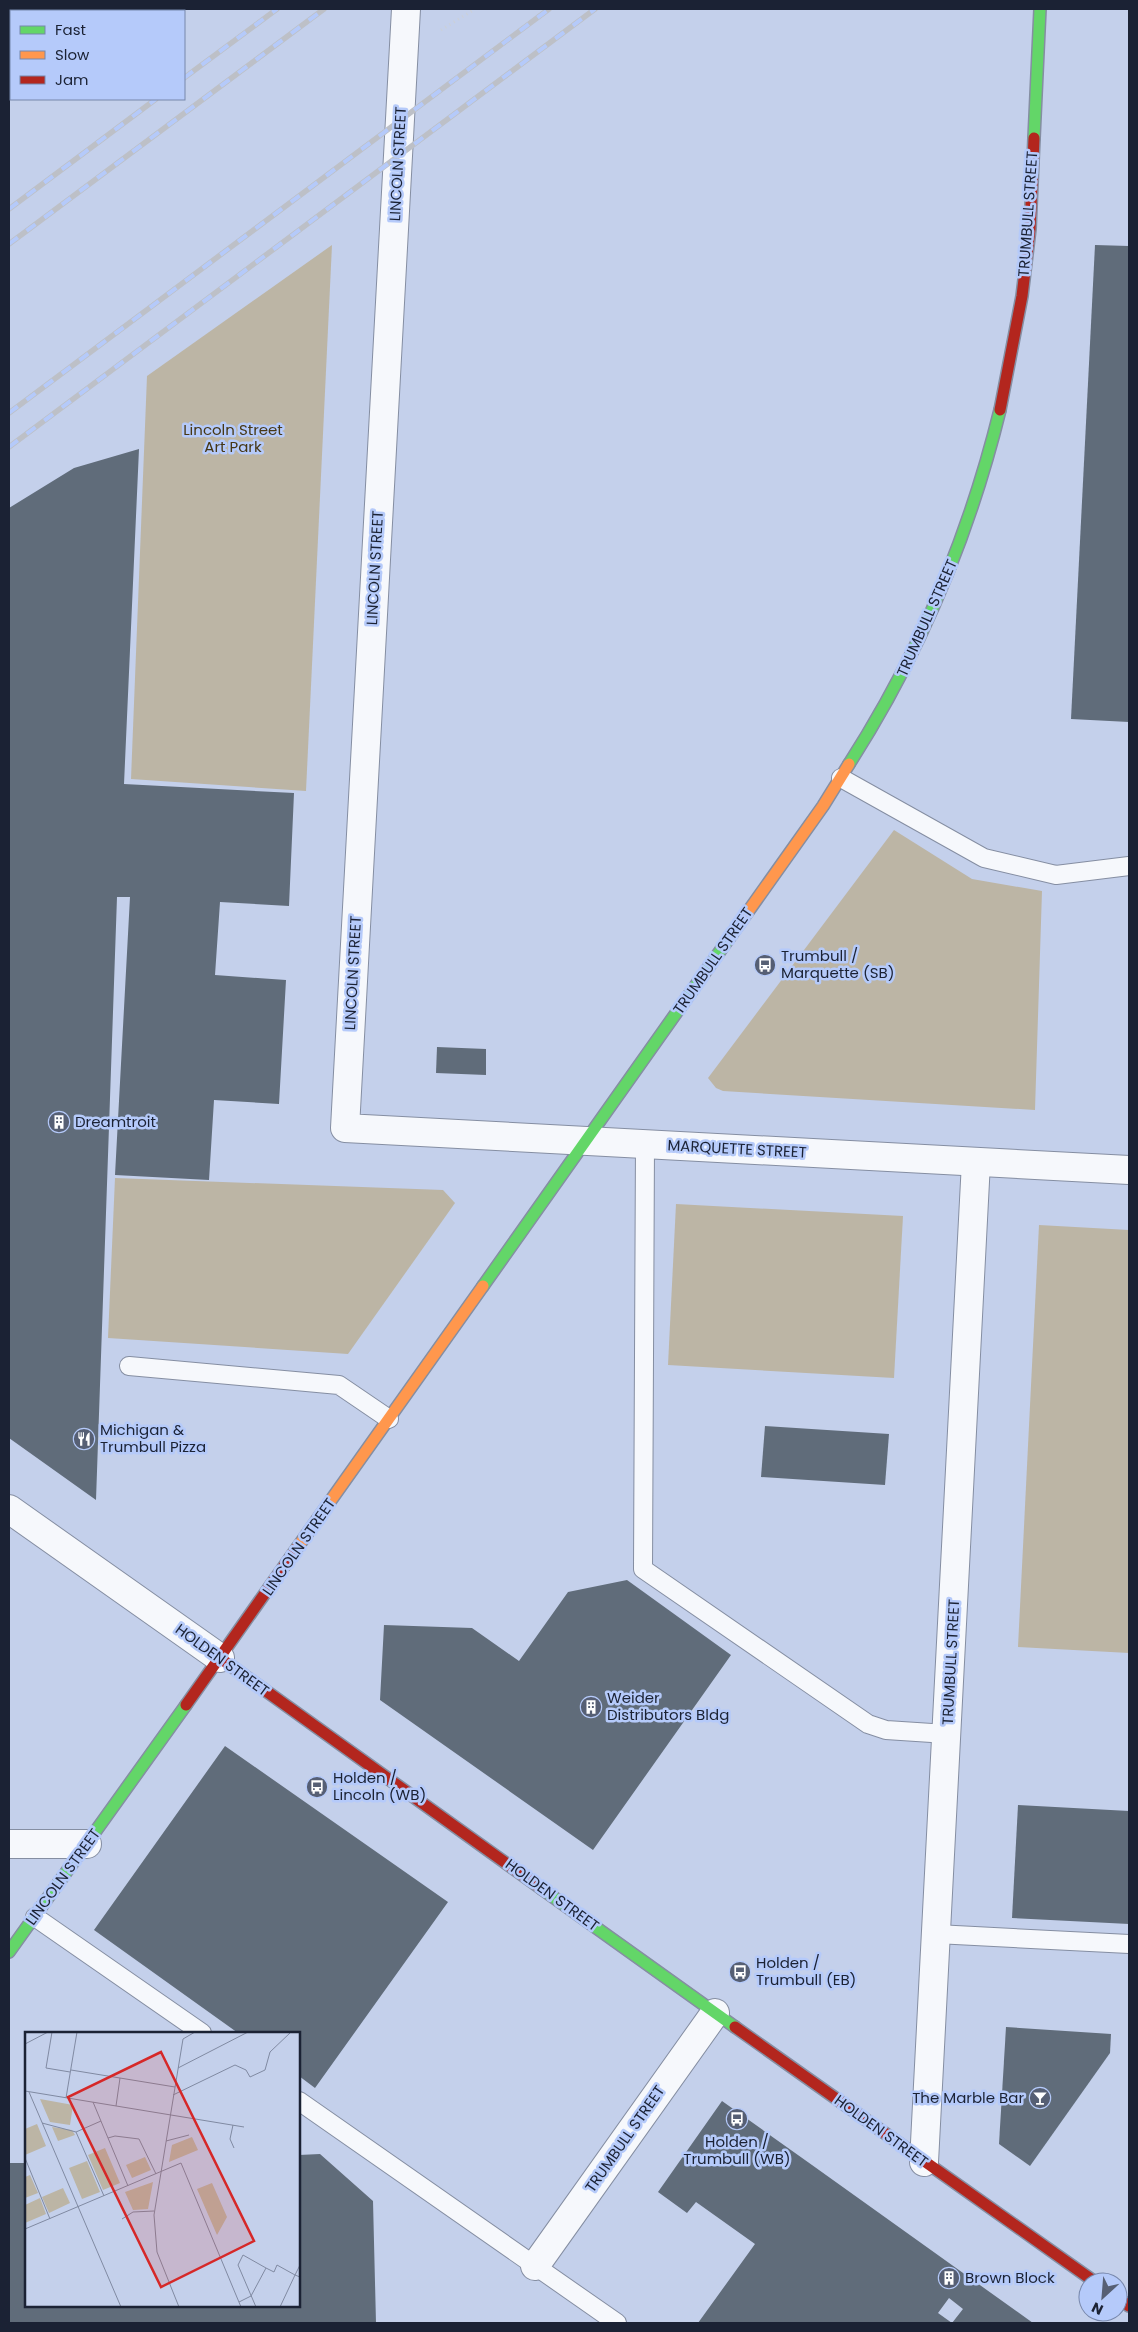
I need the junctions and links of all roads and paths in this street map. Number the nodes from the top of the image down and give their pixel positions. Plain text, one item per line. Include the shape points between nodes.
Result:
1 (406, 9) edge
2 (1040, 9) edge
3 (841, 778) junction
4 (1129, 866) edge
5 (345, 1128) joint
6 (586, 1141) junction
7 (645, 1144) junction
8 (976, 1162) junction
9 (1129, 1170) edge
10 (129, 1366) dead end
11 (389, 1420) junction
12 (9, 1509) edge
13 (220, 1658) junction
14 (947, 1734) junction
15 (9, 1844) edge
16 (88, 1844) junction
17 (35, 1917) junction
18 (936, 1934) junction
19 (1129, 1944) edge
20 (9, 1952) edge
21 (715, 2012) junction
22 (201, 2032) edge
23 (300, 2102) edge
24 (924, 2162) junction
25 (535, 2266) junction
26 (1081, 2272) edge
27 (618, 2323) edge

1 - 5 street, LINCOLN STREET
2 - 3 street, TRUMBULL STREET via 1028,249 1010,368 981,484 929,619 897,683
3 - 4 lane via 984,858 1056,875
3 - 6 street, TRUMBULL STREET
5 - 6 street, MARQUETTE STREET
6 - 7 street, MARQUETTE STREET
6 - 11 street, LINCOLN STREET
7 - 8 street, MARQUETTE STREET
7 - 14 lane via 643,1569 868,1724 886,1730
8 - 9 street, MARQUETTE STREET
8 - 14 street, TRUMBULL STREET
10 - 11 lane via 339,1385
11 - 13 street, LINCOLN STREET
12 - 13 street, HOLDEN STREET
13 - 16 street, LINCOLN STREET
13 - 21 street, HOLDEN STREET
14 - 18 street, TRUMBULL STREET
15 - 16 street
16 - 17 street, LINCOLN STREET
17 - 20 street, LINCOLN STREET
17 - 22 lane
18 - 19 lane
18 - 24 street, TRUMBULL STREET
21 - 24 street, HOLDEN STREET
21 - 25 street, TRUMBULL STREET
23 - 25 lane
24 - 26 street, HOLDEN STREET
25 - 27 lane

